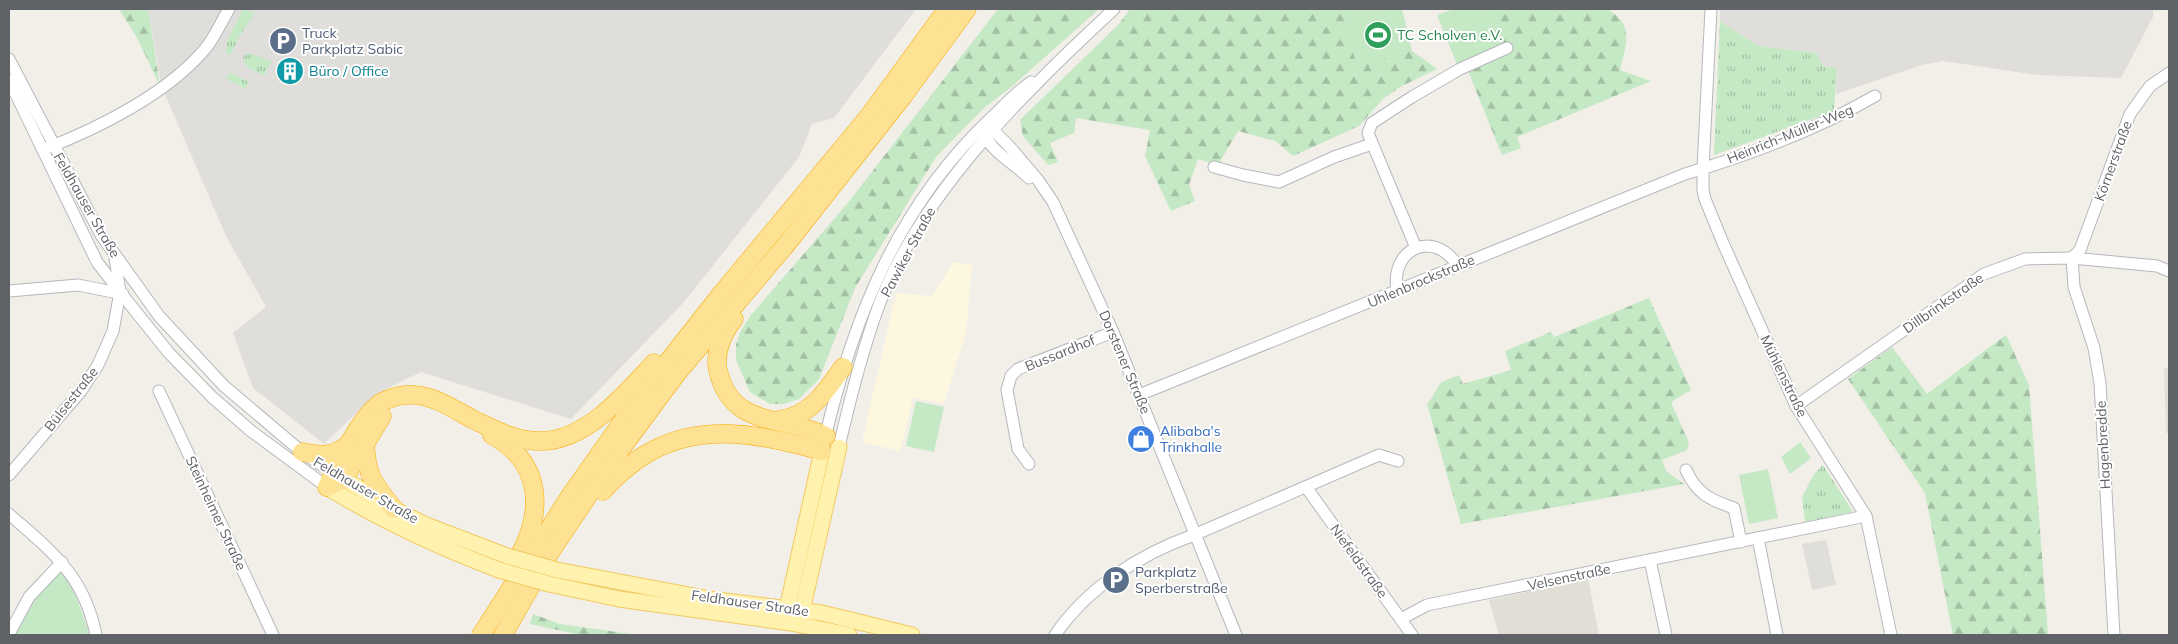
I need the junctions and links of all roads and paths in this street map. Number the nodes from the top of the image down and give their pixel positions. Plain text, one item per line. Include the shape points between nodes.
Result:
1 (229, 9) edge
2 (947, 9) edge
3 (967, 9) edge
4 (1114, 9) edge
5 (1711, 9) edge
6 (1507, 48) dead end
7 (9, 59) edge
8 (1054, 65) junction
9 (2169, 73) edge
10 (9, 80) edge
11 (1875, 96) dead end
12 (982, 127) junction
13 (990, 135) junction
14 (1372, 144) junction
15 (48, 148) junction
16 (1214, 167) dead end
17 (1703, 168) junction
18 (785, 246) junction
19 (1416, 248) junction
20 (114, 255) junction
21 (2072, 258) junction
22 (1457, 265) junction
23 (2169, 271) edge
24 (1397, 290) junction
25 (9, 291) edge
26 (120, 292) junction
27 (722, 294) junction
28 (159, 316) junction
29 (1113, 332) junction
30 (843, 366) junction
31 (159, 391) dead end
32 (1139, 395) junction
33 (1796, 406) junction
34 (772, 421) junction
35 (358, 443) junction
36 (829, 445) junction
37 (302, 452) junction
38 (1398, 460) dead end
39 (1029, 464) dead end
40 (1686, 470) dead end
41 (9, 476) edge
42 (335, 480) junction
43 (1306, 487) junction
44 (394, 509) junction
45 (9, 514) edge
46 (1866, 516) junction
47 (1194, 535) junction
48 (1758, 538) junction
49 (1741, 542) junction
50 (549, 554) junction
51 (1650, 560) junction
52 (62, 562) junction
53 (802, 611) junction
54 (789, 616) junction
55 (1400, 619) junction
56 (9, 634) edge
57 (96, 635) edge
58 (273, 635) edge
59 (476, 635) edge
60 (481, 635) edge
61 (503, 635) edge
62 (849, 635) edge
63 (912, 635) edge
64 (1055, 635) edge
65 (1236, 635) edge
66 (1412, 635) edge
67 (1666, 635) edge
68 (1777, 635) edge
69 (1891, 635) edge
70 (2114, 635) edge

1 - 15 street via 207,46 166,84 136,105
2 - 27 highway via 869,116
3 - 18 highway
4 - 8 street, Pawiker Straße
5 - 17 street, Mühlenstraße
6 - 14 street via 1460,69 1372,123 1368,133
7 - 15 street, Feldhauser Straße
8 - 12 street, Pawiker Straße via 1023,88
8 - 13 street, Pawiker Straße
9 - 21 street, Körnerstraße via 2150,86 2130,114 2080,250
10 - 15 street, Feldhauser Straße
11 - 17 street, Heinrich-Müller-Weg via 1839,116
12 - 13 street, Dorstener Straße
12 - 30 street, Pawiker Straße via 935,181 888,254
13 - 29 street, Dorstener Straße via 1028,169 1053,202
13 - 36 street, Pawiker Straße via 934,202 910,241 879,304
14 - 16 street via 1279,182
14 - 19 street
15 - 20 street, Feldhauser Straße
15 - 26 street, Feldhauser Straße via 97,262
17 - 22 street, Uhlenbrockstraße
17 - 33 street, Mühlenstraße via 1705,199
18 - 34 highway via 771,273 729,325 720,345 717,366 720,382 730,399 744,412
18 - 50 highway via 678,372 606,469
19 - 22 street via 1425,246 1444,250
19 - 24 street via 1398,265
20 - 26 street, Bülsestraße
20 - 28 street, Feldhauser Straße
21 - 23 street, Dillbrinkstraße via 2157,266
21 - 33 street, Dillbrinkstraße via 2025,259 1984,274
21 - 70 street, Hagenbredde via 2074,287 2094,348 2100,383
22 - 24 street, Uhlenbrockstraße
24 - 32 street, Uhlenbrockstraße
25 - 26 street via 78,285
26 - 28 street
26 - 41 street, Bülsestraße via 113,331 98,365 81,391
26 - 42 street, Feldhauser Straße via 169,353 251,431
27 - 35 highway via 711,299 629,390 598,418 570,434 543,441 522,439 495,430 437,401 416,395 397,396 382,402 368,415
27 - 60 highway via 637,401 570,496
28 - 37 street, Feldhauser Straße via 224,386
29 - 32 street, Dorstener Straße
29 - 39 street, Bussardhof via 1018,369 1011,376 1007,390 1016,441
30 - 34 highway via 809,409 796,416
30 - 36 street, Pawiker Straße
31 - 58 street, Steinheimer Straße
32 - 47 street, Dorstener Straße
33 - 46 street, Mühlenstraße
34 - 36 highway via 811,428
35 - 37 highway via 322,455
35 - 42 highway
35 - 44 highway via 372,482
35 - 59 highway via 386,412 400,404 422,402 503,441 526,466 536,496 532,527 527,543
36 - 50 highway via 731,434 702,433 676,439 648,452 614,477
36 - 53 main road, Pawiker Straße
36 - 54 main road, Pawiker Straße
37 - 42 street, Feldhauser Straße
38 - 43 street via 1379,455
40 - 49 street via 1692,484 1705,496 1734,508
42 - 44 main road, Feldhauser Straße
42 - 54 main road, Feldhauser Straße, bridge via 366,510 413,535 499,570 619,599
43 - 47 street
43 - 55 street, Niefeldstraße
44 - 54 main road, Feldhauser Straße, bridge via 507,556 557,570
45 - 52 street
46 - 48 street, Velsenstraße
46 - 69 street, Mühlenstraße
47 - 64 street via 1143,556 1119,572 1077,609
47 - 65 street, Dorstener Straße
48 - 49 street, Velsenstraße
48 - 68 street
49 - 51 street, Velsenstraße
50 - 61 highway
51 - 55 street, Velsenstraße via 1427,605
51 - 67 street
52 - 56 street via 29,597
52 - 57 street via 82,592
53 - 54 main road, Pawiker Straße
53 - 63 main road, Feldhauser Straße
54 - 62 main road, Feldhauser Straße
55 - 66 street, Niefeldstraße

